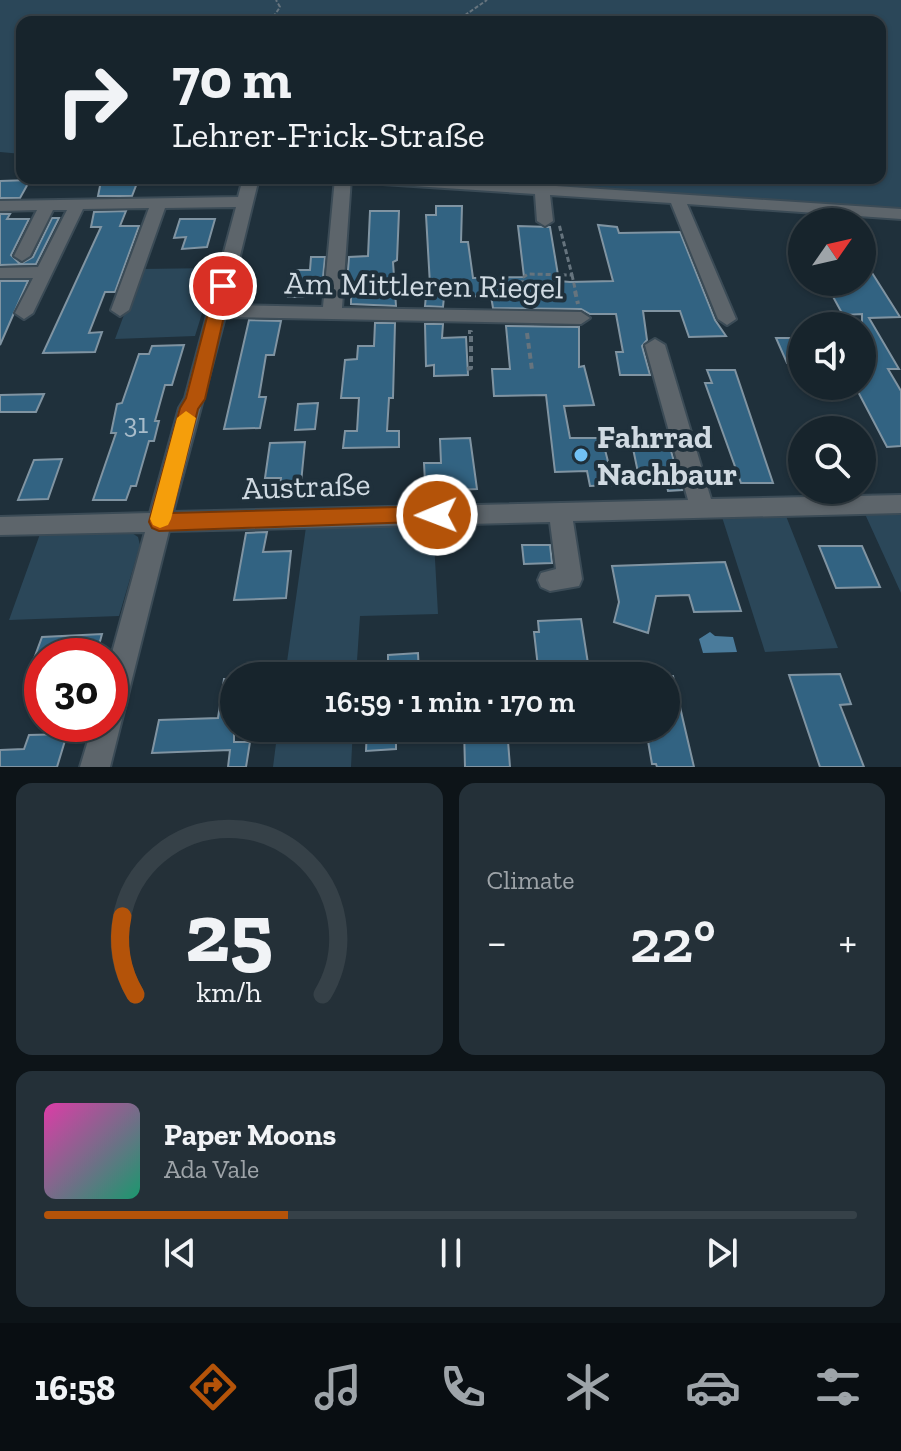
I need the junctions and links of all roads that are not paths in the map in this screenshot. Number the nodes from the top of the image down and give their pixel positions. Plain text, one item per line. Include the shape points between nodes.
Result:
1 (249, 184) edge
2 (343, 184) edge
3 (462, 184) edge
4 (542, 189) junction
5 (677, 198) junction
6 (243, 202) junction
7 (159, 203) junction
8 (78, 204) junction
9 (47, 205) junction
10 (0, 206) edge
11 (901, 214) edge
12 (545, 221) road end
13 (22, 256) dead end
14 (45, 272) junction
15 (0, 273) edge
16 (120, 310) dead end
17 (217, 311) junction
18 (24, 313) dead end
19 (332, 313) junction
20 (581, 318) road end
21 (727, 319) dead end
22 (655, 345) dead end
23 (901, 504) edge
24 (702, 509) junction
25 (560, 512) junction
26 (159, 522) junction
27 (0, 526) edge
28 (550, 580) dead end
29 (128, 642) edge
30 (102, 742) edge
31 (95, 767) edge

1 - 6 street
2 - 19 street
3 - 4 street
4 - 5 street
4 - 12 street
5 - 11 street
5 - 21 street
6 - 7 street
6 - 17 street
7 - 8 street
7 - 16 street
8 - 9 street
8 - 14 street
9 - 10 street
9 - 13 street
14 - 15 street
14 - 18 street
17 - 19 street, Am Mittleren Riegel
17 - 26 street
19 - 20 street, Am Mittleren Riegel via 522,324
22 - 24 street
23 - 24 street, Austraße
24 - 25 street, Austraße
25 - 26 street, Austraße
25 - 28 street via 570,579
26 - 27 street, Austraße
26 - 29 street
30 - 31 street

